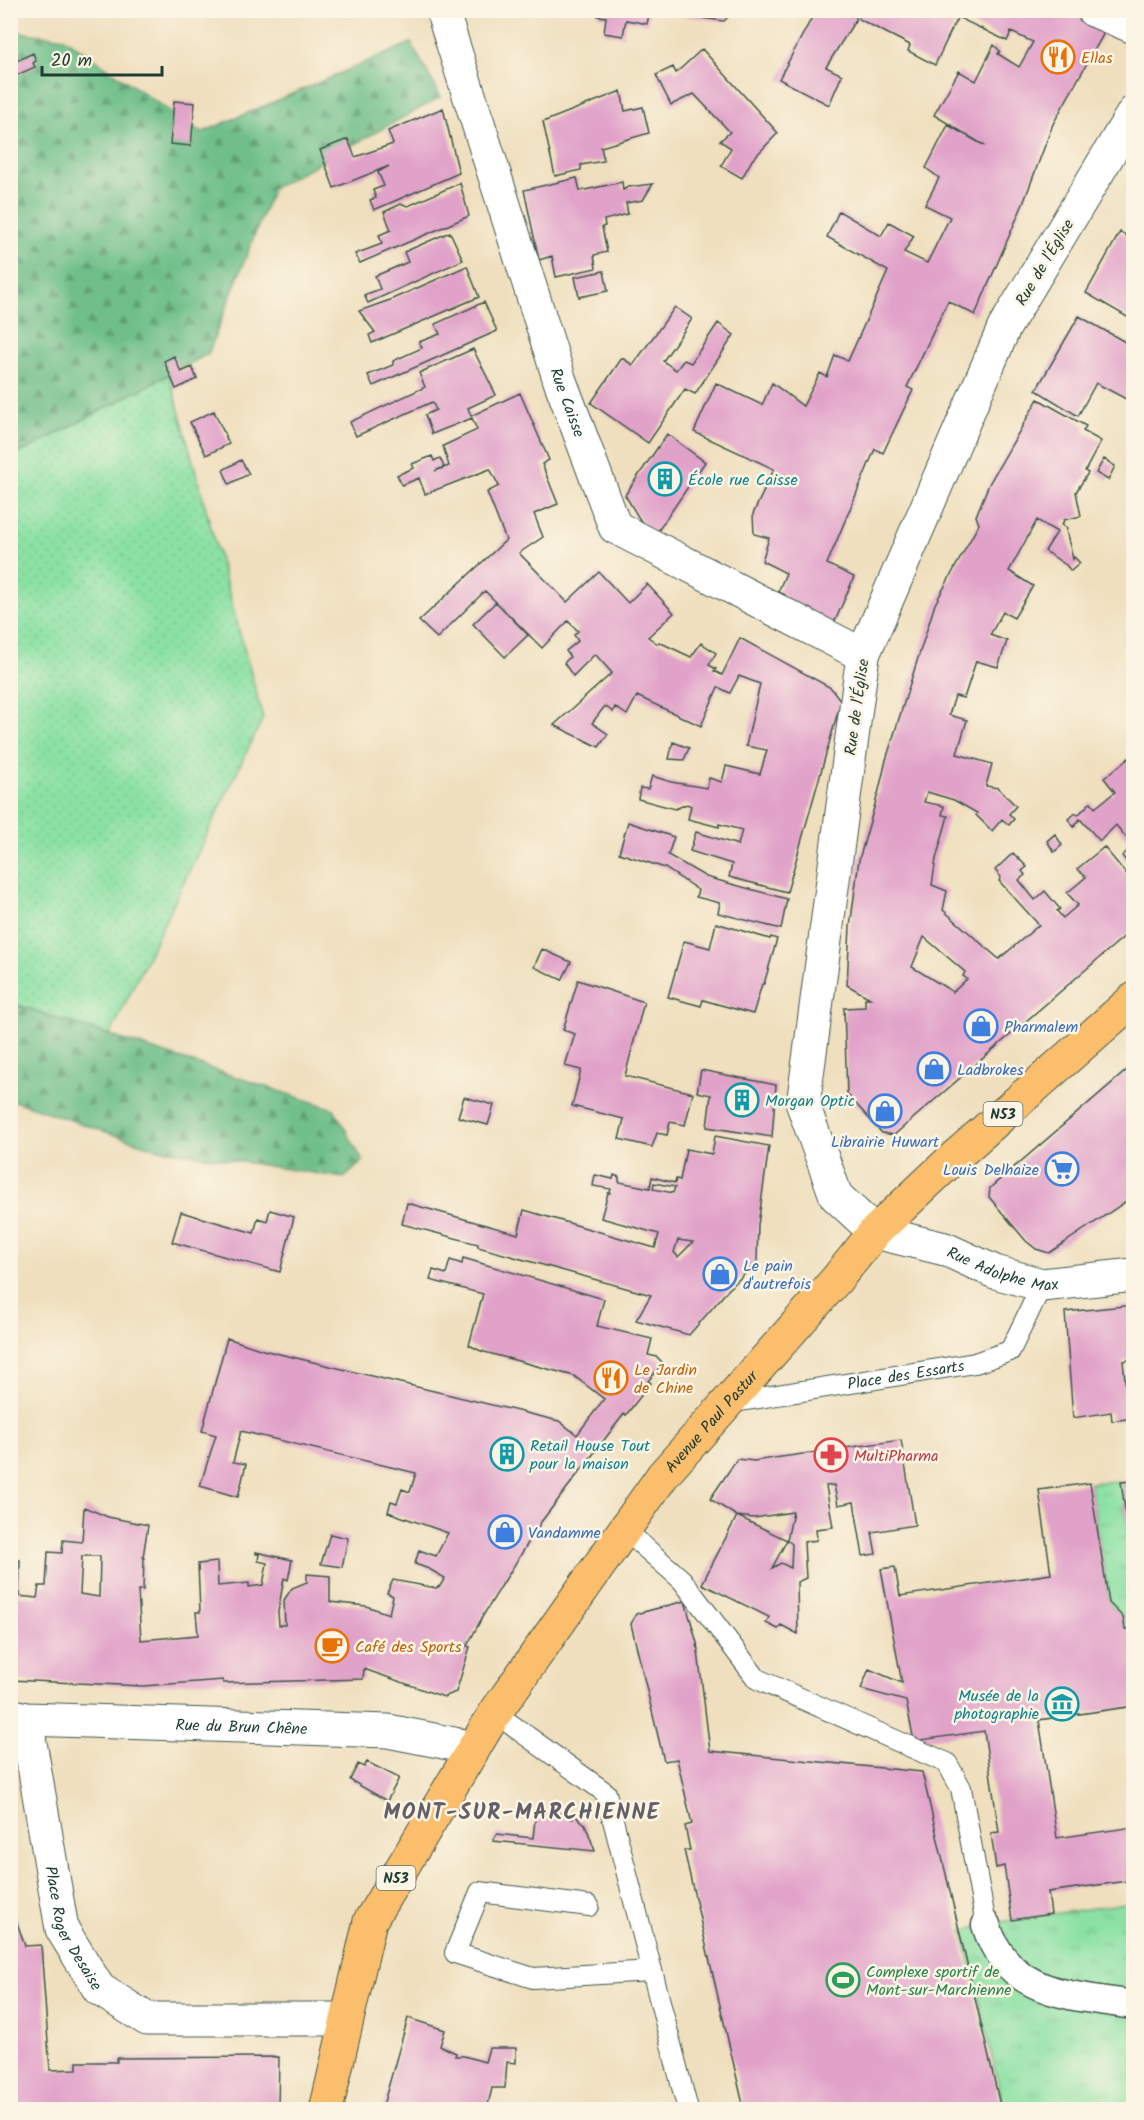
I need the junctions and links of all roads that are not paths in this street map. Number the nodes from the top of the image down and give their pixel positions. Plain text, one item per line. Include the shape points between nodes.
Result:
1 (442, 10) edge
2 (1093, 10) edge
3 (1134, 27) edge
4 (1134, 112) edge
5 (862, 655) junction
6 (1134, 999) edge
7 (875, 1232) junction
8 (1134, 1275) edge
9 (1042, 1285) junction
10 (728, 1403) junction
11 (625, 1530) junction
12 (495, 1713) junction
13 (18, 1717) edge
14 (474, 1748) junction
15 (589, 1906) dead end
16 (986, 1925) joint
17 (652, 1971) junction
18 (1134, 2005) edge
19 (347, 2019) junction
20 (326, 2109) edge
21 (688, 2109) edge

1 - 5 street, Rue Caisse via 560,381 615,527
2 - 3 street
4 - 5 street, Rue de l'Église via 1004,328
5 - 7 street, Rue de l'Église via 803,1105 836,1196
6 - 7 main road, Avenue Paul Pastur / N53
7 - 9 street, Rue Adolphe Max via 945,1249 995,1272
7 - 10 main road, Avenue Paul Pastur / N53
8 - 9 street, Rue Adolphe Max
9 - 10 lane, Place des Essarts via 1010,1350 1001,1354 975,1363
10 - 11 main road, Avenue Paul Pastur / N53 via 663,1476
11 - 12 main road, Avenue Paul Pastur / N53
11 - 16 lane via 682,1580 758,1679 947,1763 961,1788
12 - 14 main road, Avenue Paul Pastur / N53
12 - 17 lane via 606,1793
13 - 14 street, Rue du Brun Chêne via 388,1731
13 - 19 street, Place Roger Desaise via 62,1929 99,1989 147,2019
14 - 19 main road, Avenue Paul Pastur / N53 via 370,1921
15 - 17 lane via 480,1892 455,1953 533,1978
16 - 18 street via 991,1943 1004,1961 1028,1981 1056,1992
17 - 21 lane
19 - 20 main road, N53

